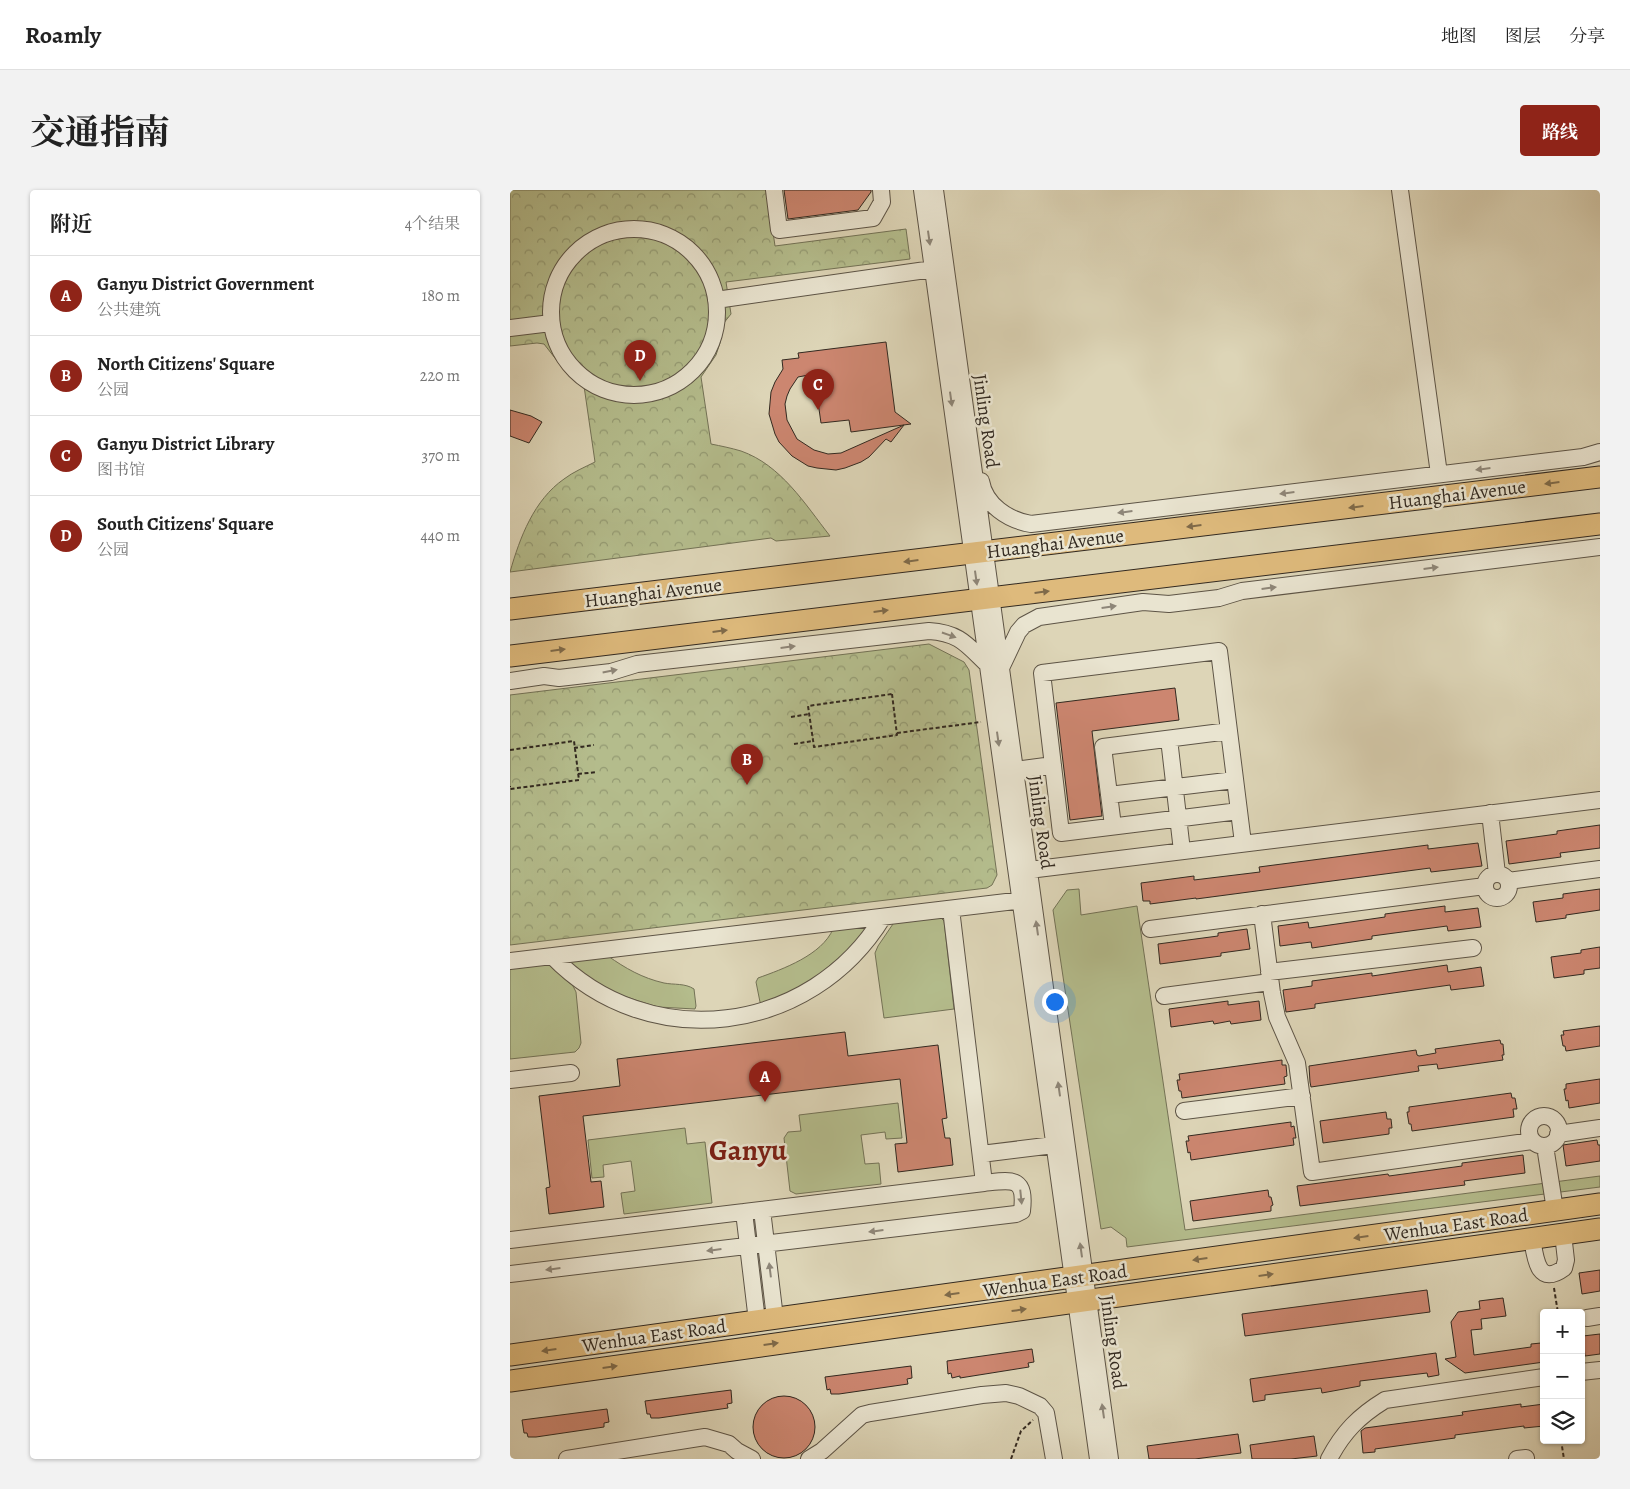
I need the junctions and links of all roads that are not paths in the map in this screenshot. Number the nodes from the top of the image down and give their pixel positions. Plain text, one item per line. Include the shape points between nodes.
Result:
1 (774, 190) edge
2 (881, 190) edge
3 (922, 190) edge
4 (935, 190) edge
5 (1400, 190) edge
6 (933, 269) junction
7 (716, 300) junction
8 (551, 323) junction
9 (510, 328) edge
10 (960, 373) junction
11 (1600, 452) edge
12 (1440, 474) junction
13 (1600, 477) edge
14 (1464, 494) junction
15 (1424, 498) junction
16 (1600, 524) edge
17 (1600, 547) edge
18 (979, 552) junction
19 (985, 599) junction
20 (510, 609) edge
21 (510, 656) edge
22 (994, 666) junction
23 (510, 681) edge
24 (1229, 731) junction
25 (1168, 739) junction
26 (1053, 765) junction
27 (1015, 770) junction
28 (1235, 780) junction
29 (1174, 787) junction
30 (1109, 795) junction
31 (1600, 800) edge
32 (1239, 811) junction
33 (1490, 813) junction
34 (1178, 818) junction
35 (1113, 826) junction
36 (1242, 844) junction
37 (1182, 851) junction
38 (1600, 869) edge
39 (1029, 870) junction
40 (1503, 877) junction
41 (1485, 886) junction
42 (1026, 895) junction
43 (951, 909) junction
44 (1262, 914) junction
45 (883, 917) junction
46 (1150, 929) dead end
47 (1473, 948) dead end
48 (510, 950) edge
49 (552, 956) junction
50 (510, 961) edge
51 (1270, 977) junction
52 (1164, 996) dead end
53 (571, 1073) dead end
54 (510, 1080) edge
55 (1302, 1096) junction
56 (1184, 1111) dead end
57 (1600, 1128) edge
58 (1558, 1134) junction
59 (1539, 1144) junction
60 (1054, 1145) junction
61 (981, 1154) junction
62 (984, 1183) junction
63 (1600, 1204) edge
64 (762, 1210) junction
65 (1555, 1210) junction
66 (744, 1212) junction
67 (1600, 1229) edge
68 (1563, 1234) junction
69 (1532, 1238) junction
70 (510, 1240) edge
71 (766, 1244) junction
72 (748, 1246) junction
73 (510, 1274) edge
74 (1079, 1276) junction
75 (1082, 1301) junction
76 (766, 1320) junction
77 (510, 1356) edge
78 (1600, 1370) edge
79 (1585, 1372) edge
80 (1540, 1379) edge
81 (510, 1381) edge
82 (567, 1459) edge
83 (752, 1459) edge
84 (809, 1459) edge
85 (1054, 1459) edge
86 (1098, 1459) edge
87 (1110, 1459) edge
88 (1329, 1459) edge

1 - 2 street via 779,230 873,218 882,202
3 -> 6 street, Jinling Road
4 - 10 street, Jinling Road
5 - 12 street
6 - 7 street
6 -> 18 street, Jinling Road
7 - 8 street via 705,269 689,250 668,237 645,230 620,230 592,241 569,261 553,292
7 - 8 street via 712,340 701,361 675,384 660,390 628,394 603,389 588,381 564,358
8 - 9 street
12 -> 10 street via 1031,524 1016,521 988,499 982,489 967,381
10 - 18 street, Jinling Road
11 -> 12 street via 1584,457
12 - 14 street
12 - 15 street
13 -> 14 main road, Huanghai Avenue
14 - 15 main road, Huanghai Avenue
15 -> 18 main road, Huanghai Avenue
19 -> 16 main road
22 -> 17 street via 1024,625 1039,617 1143,602 1169,604 1220,598 1242,591
18 - 19 street, Jinling Road
18 -> 20 main road, Huanghai Avenue
21 -> 19 main road
19 - 22 street, Jinling Road
23 -> 22 street via 611,672 638,664 929,631 950,633
22 - 27 street, Jinling Road
22 -> 42 street, Jinling Road via 996,720
24 - 25 street
24 - 26 street via 1219,651 1042,673
24 - 28 street
25 - 29 street
25 - 30 street via 1103,747
26 - 27 street
26 - 35 street via 1061,833
27 - 39 street, Jinling Road
28 - 29 street
28 - 32 street
29 - 30 street
29 - 34 street
30 - 35 street
31 - 33 street
32 - 34 street
32 - 36 street
33 - 36 street
33 - 40 street
34 - 35 street
34 - 37 street
36 - 37 street
37 - 39 street
38 - 40 street
39 - 42 street, Jinling Road
40 - 41 street via 1489,877
40 - 41 street via 1509,889 1507,894 1498,898 1489,895
41 - 44 street
42 - 43 street
42 - 48 street
42 - 60 street, Jinling Road
74 -> 42 street, Jinling Road
43 - 45 street
43 - 61 street
44 - 46 street
44 - 51 street
45 - 49 street
45 - 49 street via 855,954 813,988 764,1011 728,1018 673,1018 638,1010 588,986
47 - 51 street
49 - 50 street
51 - 52 street
51 - 55 street via 1277,1017 1297,1063
53 - 54 street
55 - 56 street
55 - 59 street via 1312,1172
57 - 58 street
58 - 59 street via 1554,1142
58 - 59 street via 1552,1119 1536,1118 1530,1127 1530,1137
59 - 65 street
60 - 61 street
60 - 74 street, Jinling Road
61 - 62 street
62 - 64 street
62 -> 71 street via 1016,1182 1020,1187 1022,1212
63 - 65 main road, Wenhua East Road
64 - 66 street
64 - 71 street
65 -> 74 main road, Wenhua East Road
66 - 70 street
66 - 72 street
67 - 68 main road, Wenhua East Road
68 - 69 main road, Wenhua East Road
68 - 69 street via 1564,1268 1546,1274 1536,1264
75 -> 69 main road, Wenhua East Road
71 - 72 street
76 -> 71 street
72 -> 73 street
72 - 76 street
74 - 75 street, Jinling Road
74 -> 76 main road, Wenhua East Road
81 -> 75 main road, Wenhua East Road
75 - 86 street, Jinling Road
87 -> 75 street, Jinling Road
76 -> 77 main road, Wenhua East Road
78 - 79 street
80 - 88 street via 1385,1400 1346,1430
82 - 83 street via 705,1437 729,1444
84 - 85 street via 862,1415 1006,1393 1029,1400 1046,1413

